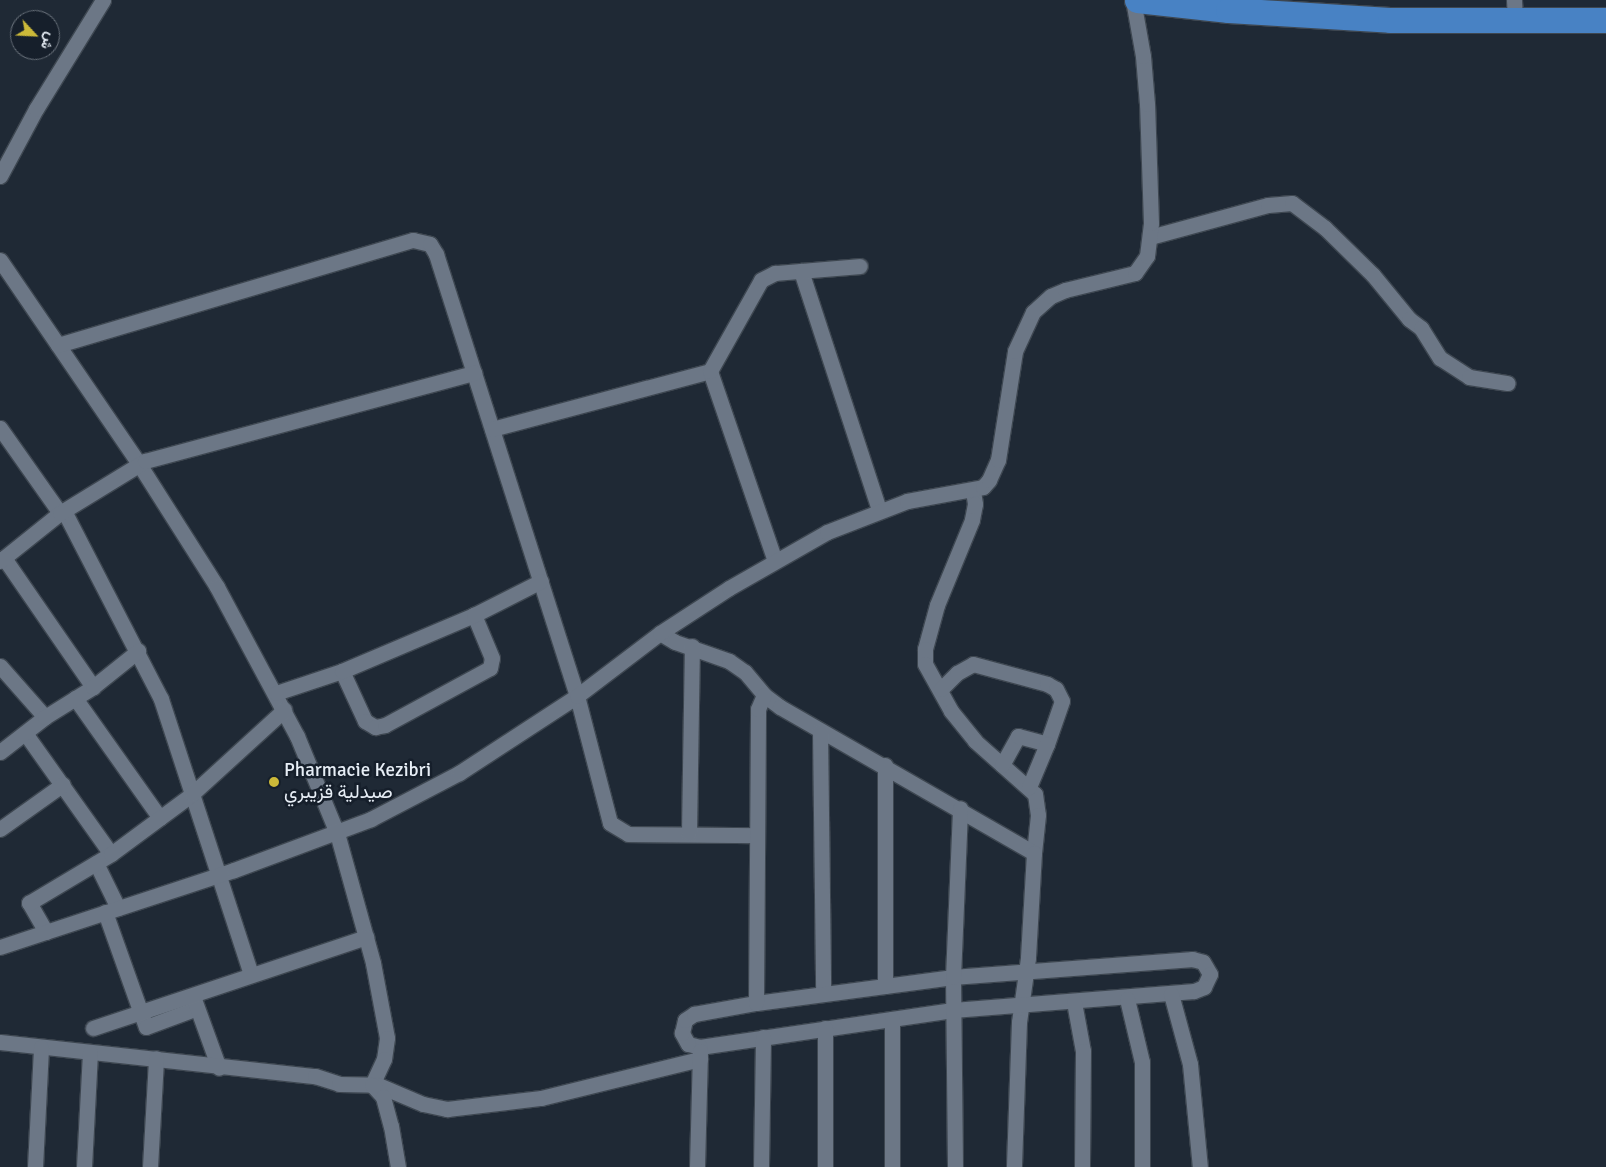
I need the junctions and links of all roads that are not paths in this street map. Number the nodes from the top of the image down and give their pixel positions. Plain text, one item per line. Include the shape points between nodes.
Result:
1 (103, 0) edge
2 (1133, 0) edge
3 (1137, 0) edge
4 (1515, 11) edge
5 (1606, 20) edge
6 (0, 176) edge
7 (1150, 237) junction
8 (0, 260) edge
9 (860, 266) dead end
10 (802, 271) junction
11 (58, 345) junction
12 (710, 371) junction
13 (474, 373) junction
14 (1508, 383) dead end
15 (0, 428) edge
16 (492, 429) junction
17 (139, 464) junction
18 (973, 491) junction
19 (880, 510) junction
20 (62, 512) junction
21 (2, 560) edge
22 (775, 561) junction
23 (541, 581) junction
24 (474, 614) junction
25 (660, 633) junction
26 (692, 646) junction
27 (138, 651) junction
28 (0, 666) edge
29 (342, 671) junction
30 (92, 687) junction
31 (942, 689) junction
32 (276, 693) junction
33 (764, 695) junction
34 (577, 696) junction
35 (75, 698) junction
36 (284, 710) junction
37 (45, 717) junction
38 (820, 731) junction
39 (25, 733) junction
40 (1047, 744) junction
41 (0, 752) edge
42 (1002, 765) junction
43 (885, 766) junction
44 (62, 784) junction
45 (1029, 787) junction
46 (192, 794) junction
47 (960, 808) junction
48 (160, 818) junction
49 (0, 829) edge
50 (337, 833) junction
51 (689, 833) junction
52 (755, 835) junction
53 (1034, 853) junction
54 (111, 854) junction
55 (96, 863) junction
56 (219, 875) junction
57 (111, 910) junction
58 (46, 932) junction
59 (366, 937) junction
60 (0, 947) edge
61 (1026, 973) junction
62 (251, 975) junction
63 (953, 977) junction
64 (885, 986) junction
65 (823, 994) junction
66 (1171, 994) junction
67 (1128, 999) junction
68 (195, 1002) junction
69 (1074, 1002) junction
70 (756, 1003) junction
71 (1021, 1006) junction
72 (953, 1010) junction
73 (141, 1013) junction
74 (892, 1019) junction
75 (93, 1028) dead end
76 (825, 1028) junction
77 (763, 1037) junction
78 (0, 1042) edge
79 (41, 1047) junction
80 (90, 1052) junction
81 (700, 1053) junction
82 (156, 1058) junction
83 (219, 1068) junction
84 (372, 1085) junction
85 (34, 1167) edge
86 (84, 1167) edge
87 (150, 1167) edge
88 (398, 1167) edge
89 (697, 1167) edge
90 (762, 1167) edge
91 (824, 1167) edge
92 (892, 1167) edge
93 (955, 1167) edge
94 (1014, 1167) edge
95 (1082, 1167) edge
96 (1142, 1167) edge
97 (1200, 1167) edge

1 - 6 street via 36,109
2 - 7 street via 1143,56
3 - 4 main road via 1228,10 1390,20
4 - 5 main road
7 - 14 street via 1268,205 1292,203 1325,228 1373,275 1409,319 1422,328 1440,358 1469,377
7 - 18 street via 1147,256 1135,273 1065,290 1041,303 1033,312 1015,351 1004,436 994,471 982,487
8 - 11 street
9 - 10 street
10 - 12 street via 775,273 761,280
10 - 19 street
11 - 13 street via 419,239 430,244 436,254
11 - 17 street
12 - 16 street
12 - 22 street
13 - 16 street
13 - 17 street
15 - 20 street
16 - 23 street
17 - 20 street
17 - 32 street via 217,587
18 - 19 street via 939,494
18 - 31 street via 976,504 972,520 937,605 925,649 924,664
19 - 22 street via 827,532
20 - 21 street
20 - 27 street
21 - 30 street
22 - 25 street
23 - 24 street
23 - 34 street
24 - 29 street
24 - 29 street via 492,658 490,668 385,725 375,727 365,721
25 - 26 street via 669,640
25 - 34 street
26 - 33 street via 745,672
26 - 51 street
27 - 30 street
27 - 46 street via 161,699
28 - 37 street
29 - 32 street
30 - 35 street
31 - 40 street via 957,673 973,664 1047,684 1056,689 1062,701
31 - 42 street via 962,725
32 - 36 street
33 - 38 street
33 - 52 street via 758,709
34 - 50 street via 459,773
34 - 51 street via 610,823 628,834
35 - 37 street
35 - 48 street
36 - 46 street
36 - 50 street
37 - 39 street
38 - 43 street
38 - 65 street
39 - 41 street
39 - 44 street
40 - 42 street via 1018,736
40 - 45 street
42 - 45 street
43 - 47 street
43 - 64 street
44 - 49 street
44 - 54 street
45 - 53 street via 1038,802
46 - 48 street
46 - 56 street
47 - 53 street
47 - 63 street
48 - 54 street
50 - 56 street
50 - 59 street
51 - 52 street
52 - 70 street
53 - 61 street
54 - 55 street
55 - 57 street
55 - 58 street via 29,903
56 - 57 street
56 - 62 street
57 - 58 street
57 - 73 street
58 - 60 street
59 - 62 street
59 - 84 street via 387,1038 384,1059
61 - 63 street
61 - 66 street via 1192,959 1208,966 1210,974 1204,987
61 - 71 street
62 - 68 street
63 - 64 street
63 - 72 street
64 - 65 street
65 - 70 street
66 - 67 street
66 - 97 street via 1190,1064
67 - 69 street
67 - 96 street via 1142,1062
68 - 73 street
68 - 83 street
69 - 71 street
69 - 95 street via 1082,1050
70 - 81 street via 689,1016 682,1032 688,1044
71 - 72 street
71 - 94 street
72 - 74 street
72 - 93 street
73 - 75 street
74 - 76 street
74 - 92 street
76 - 77 street
76 - 91 street
77 - 81 street
77 - 90 street
78 - 79 street
79 - 80 street
79 - 85 street
80 - 82 street
80 - 86 street
81 - 84 street via 541,1098 472,1108 434,1107 384,1086
81 - 89 street
82 - 83 street
82 - 87 street
83 - 84 street via 315,1076 340,1084
84 - 88 street via 383,1097

